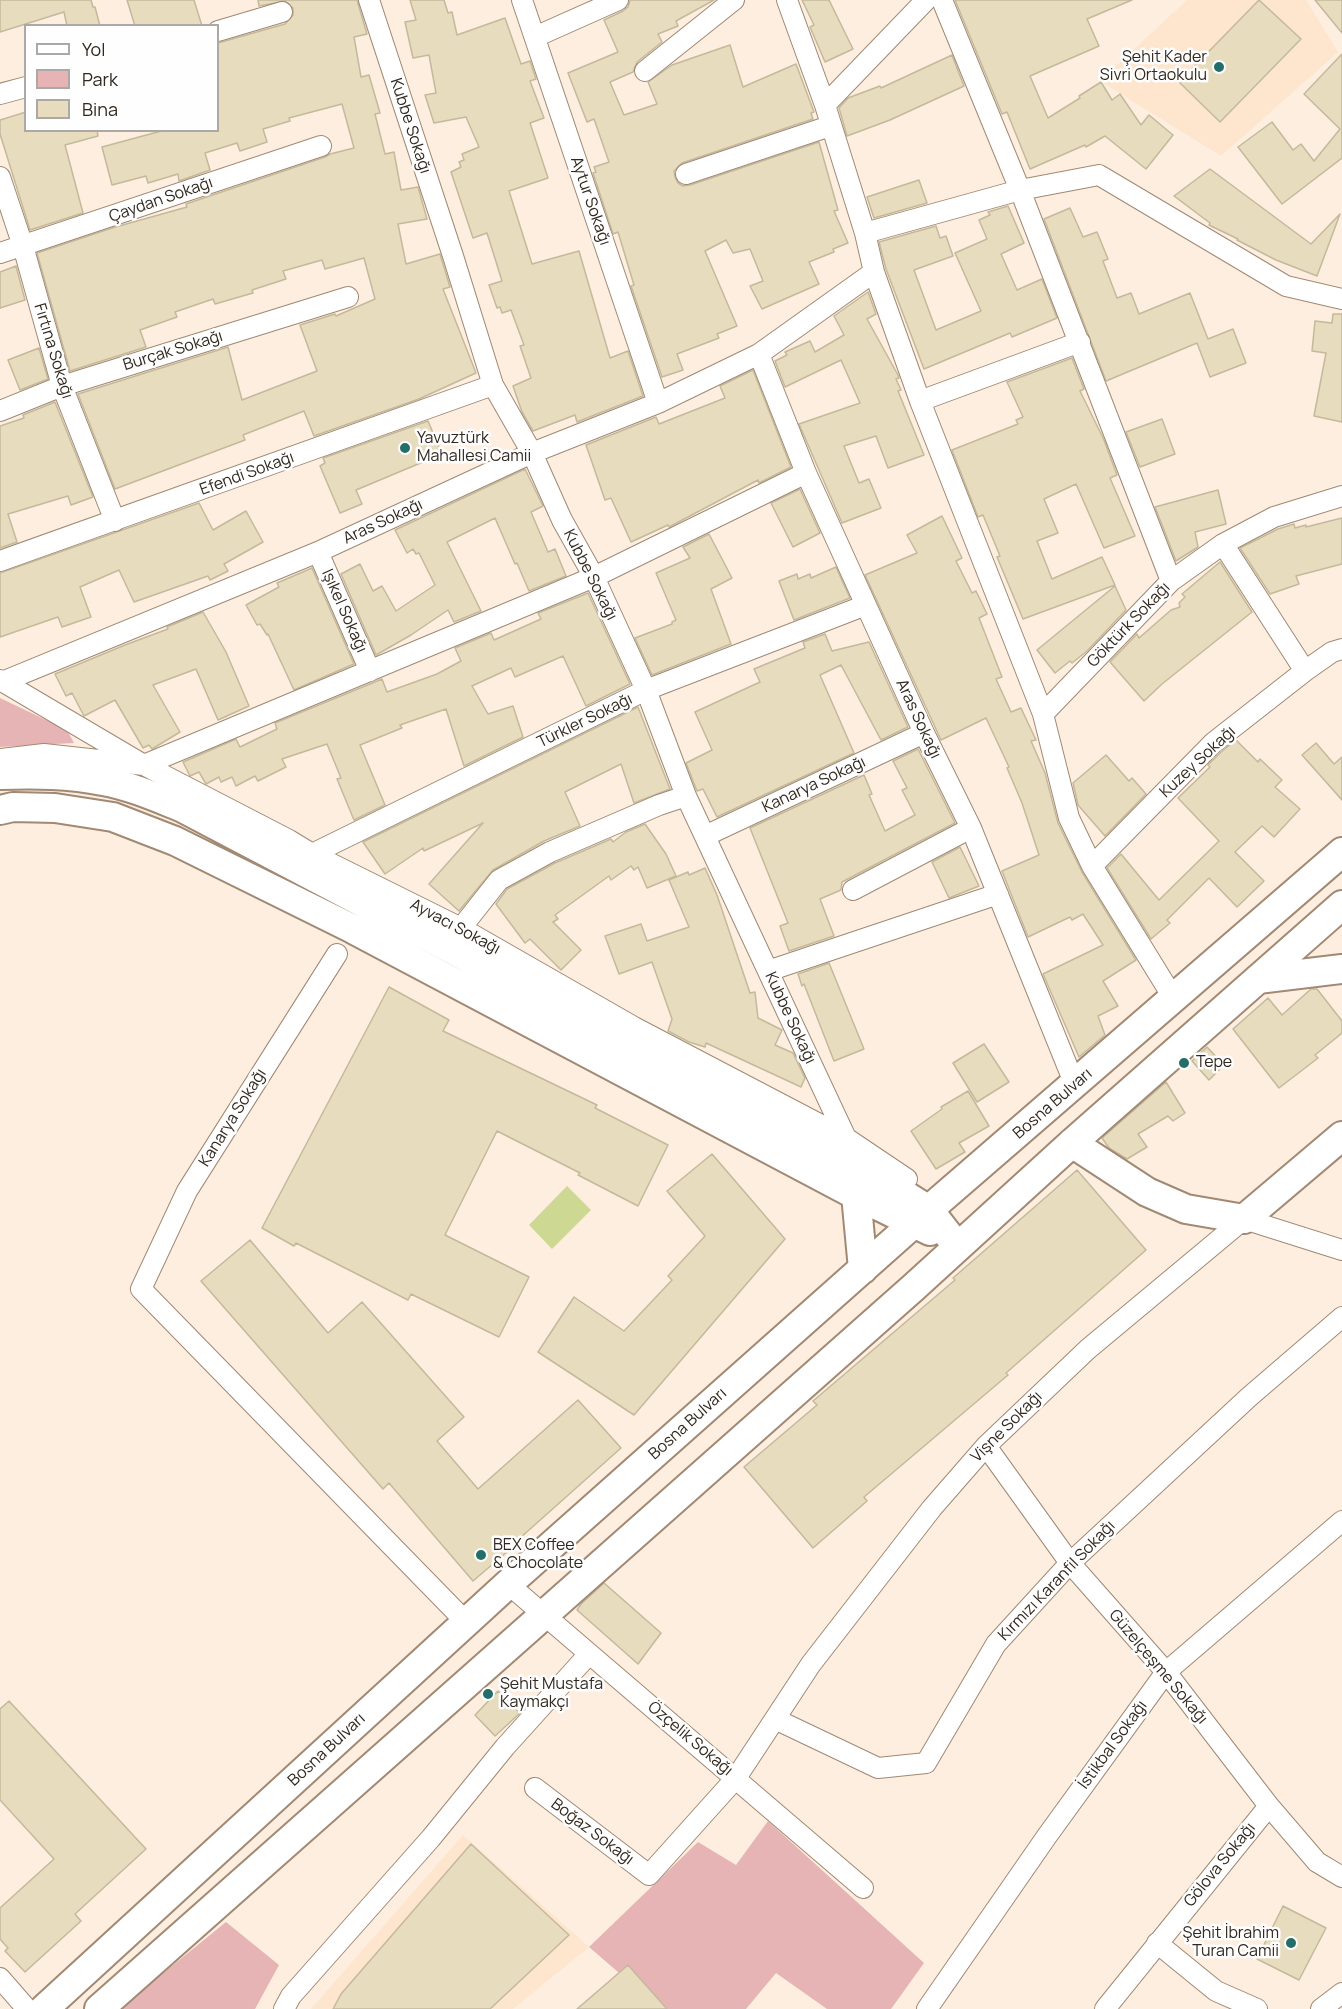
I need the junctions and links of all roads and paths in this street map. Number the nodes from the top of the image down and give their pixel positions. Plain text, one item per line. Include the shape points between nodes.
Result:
1 (369, 0) edge
2 (522, 0) edge
3 (618, 0) edge
4 (734, 0) edge
5 (787, 0) edge
6 (926, 0) edge
7 (942, 0) edge
8 (282, 12) dead end
9 (219, 31) edge
10 (535, 38) junction
11 (645, 71) dead end
12 (24, 88) edge
13 (0, 94) edge
14 (825, 105) junction
15 (830, 126) junction
16 (321, 146) dead end
17 (686, 174) dead end
18 (0, 177) edge
19 (1020, 190) junction
20 (865, 233) junction
21 (23, 246) junction
22 (0, 253) edge
23 (874, 272) junction
24 (348, 297) dead end
25 (1342, 299) edge
26 (1080, 342) junction
27 (759, 354) junction
28 (493, 385) junction
29 (62, 386) junction
30 (920, 401) junction
31 (658, 403) junction
32 (0, 411) edge
33 (532, 453) junction
34 (806, 473) junction
35 (1342, 496) edge
36 (115, 521) junction
37 (1223, 544) junction
38 (318, 552) junction
39 (0, 561) edge
40 (594, 577) junction
41 (1171, 581) junction
42 (866, 605) junction
43 (1342, 649) edge
44 (370, 671) junction
45 (1305, 671) junction
46 (1, 681) edge
47 (646, 690) junction
48 (1043, 714) junction
49 (924, 734) junction
50 (0, 759) edge
51 (144, 765) junction
52 (0, 775) edge
53 (686, 796) junction
54 (0, 810) edge
55 (971, 828) junction
56 (705, 836) junction
57 (1342, 852) edge
58 (312, 854) junction
59 (1092, 866) junction
60 (853, 890) dead end
61 (998, 894) junction
62 (1342, 904) edge
63 (460, 928) junction
64 (337, 954) dead end
65 (1342, 969) edge
66 (768, 971) junction
67 (1258, 979) junction
68 (1174, 999) junction
69 (1075, 1085) junction
70 (1342, 1137) edge
71 (846, 1138) junction
72 (1072, 1143) junction
73 (902, 1184) junction
74 (856, 1195) junction
75 (928, 1211) junction
76 (1244, 1219) junction
77 (957, 1246) junction
78 (1342, 1250) edge
79 (863, 1269) junction
80 (1342, 1317) edge
81 (986, 1446) junction
82 (1342, 1521) edge
83 (1070, 1563) junction
84 (507, 1584) junction
85 (544, 1615) junction
86 (466, 1622) junction
87 (590, 1654) junction
88 (1166, 1672) junction
89 (775, 1719) junction
90 (736, 1778) junction
91 (535, 1788) dead end
92 (1269, 1806) junction
93 (649, 1875) joint
94 (1342, 1877) edge
95 (863, 1888) dead end
96 (1157, 1943) junction
97 (0, 1978) edge
98 (1342, 1993) edge
99 (27, 2009) edge
100 (44, 2009) edge
101 (99, 2009) edge
102 (284, 2009) edge
103 (927, 2009) edge
104 (1105, 2009) edge
105 (1257, 2009) edge
106 (1321, 2009) edge

1 - 28 street, Kubbe Sokağı
2 - 10 street, Aytur Sokağı
3 - 10 street
4 - 11 street
5 - 14 street
6 - 14 street
7 - 19 street
8 - 9 street
10 - 31 street, Aytur Sokağı
12 - 13 street
14 - 15 street
15 - 17 street
15 - 20 street
16 - 21 street, Çaydan Sokağı
18 - 21 street, Fırtına Sokağı
19 - 20 street
19 - 25 street via 1099,175 1286,286
19 - 26 street
20 - 23 street
21 - 22 street, Çaydan Sokağı
21 - 29 street, Fırtına Sokağı
23 - 27 street, Aras Sokağı
23 - 30 street
24 - 29 street, Burçak Sokağı
26 - 30 street
26 - 41 street
27 - 31 street, Aras Sokağı
27 - 34 street, Aras Sokağı
28 - 33 street, Kubbe Sokağı
28 - 36 street, Efendi Sokağı
29 - 32 street, Burçak Sokağı
29 - 36 street, Fırtına Sokağı
30 - 48 street
31 - 33 street, Aras Sokağı
33 - 38 street, Aras Sokağı
33 - 40 street, Kubbe Sokağı via 562,520
34 - 40 street
34 - 42 street, Aras Sokağı
35 - 37 street, Göktürk Sokağı via 1274,517
36 - 39 street, Efendi Sokağı
37 - 41 street, Göktürk Sokağı
37 - 45 street
38 - 44 street, Işıkel Sokağı
38 - 46 street, Aras Sokağı
40 - 44 street
40 - 47 street, Kubbe Sokağı
41 - 48 street, Göktürk Sokağı
42 - 47 street, Türkler Sokağı
42 - 49 street, Aras Sokağı
43 - 45 street, Kuzey Sokağı
44 - 51 street
45 - 59 street, Kuzey Sokağı via 1214,743
46 - 51 street, Ayvacı Sokağı
47 - 53 street, Kubbe Sokağı
47 - 58 street, Türkler Sokağı
48 - 59 street via 1069,818
49 - 55 street, Aras Sokağı
49 - 56 street, Kanarya Sokağı
50 - 51 street via 44,754
51 - 58 street, Ayvacı Sokağı
52 - 73 main road via 55,774 105,781 183,808
53 - 56 street, Kubbe Sokağı
53 - 63 street via 550,852 499,880
54 - 74 main road via 55,808 113,817 175,841 353,929
55 - 60 street
55 - 61 street, Aras Sokağı
56 - 66 street, Kubbe Sokağı
57 - 68 main road, Bosna Bulvarı
58 - 63 street, Ayvacı Sokağı
59 - 68 street
61 - 66 street
61 - 69 street, Aras Sokağı
62 - 67 main road
63 - 71 street, Ayvacı Sokağı via 634,1027
64 - 86 street, Kanarya Sokağı via 187,1191 141,1289
65 - 67 main road
66 - 71 street, Kubbe Sokağı
67 - 72 main road
68 - 69 main road, Bosna Bulvarı
69 - 75 main road, Bosna Bulvarı
70 - 76 main road, Vişne Sokağı
71 - 73 street, Ayvacı Sokağı
72 - 76 main road via 1148,1192 1186,1209
72 - 77 main road
73 - 75 main road
74 - 75 main road
74 - 79 main road
75 - 77 main road
75 - 79 main road, Bosna Bulvarı
76 - 78 street
76 - 81 street, Vişne Sokağı via 1088,1349
77 - 85 main road
79 - 84 main road, Bosna Bulvarı
80 - 83 street, Kırmızı Karanfil Sokağı via 1249,1397
81 - 83 street, Güzelçeşme Sokağı
81 - 89 street, Vişne Sokağı via 932,1508 818,1655
82 - 88 street, İstikbal Sokağı
83 - 88 street, Güzelçeşme Sokağı
83 - 89 street, Kırmızı Karanfil Sokağı via 996,1644 926,1763 878,1768
84 - 85 street, Özçelik Sokağı
84 - 86 main road, Bosna Bulvarı
85 - 87 street, Özçelik Sokağı
85 - 101 main road
86 - 100 main road, Bosna Bulvarı
87 - 90 street, Özçelik Sokağı
87 - 102 street via 505,1747 431,1838 291,1996
88 - 92 street, Güzelçeşme Sokağı
88 - 103 street, İstikbal Sokağı
89 - 90 street, Vişne Sokağı
90 - 93 street, Özçelik Sokağı
90 - 95 street
91 - 93 street, Boğaz Sokağı
92 - 94 street, Güzelçeşme Sokağı via 1317,1862
92 - 96 street, Gölova Sokağı
96 - 104 street, Gölova Sokağı
96 - 105 street via 1216,1991
97 - 99 street
98 - 106 street

